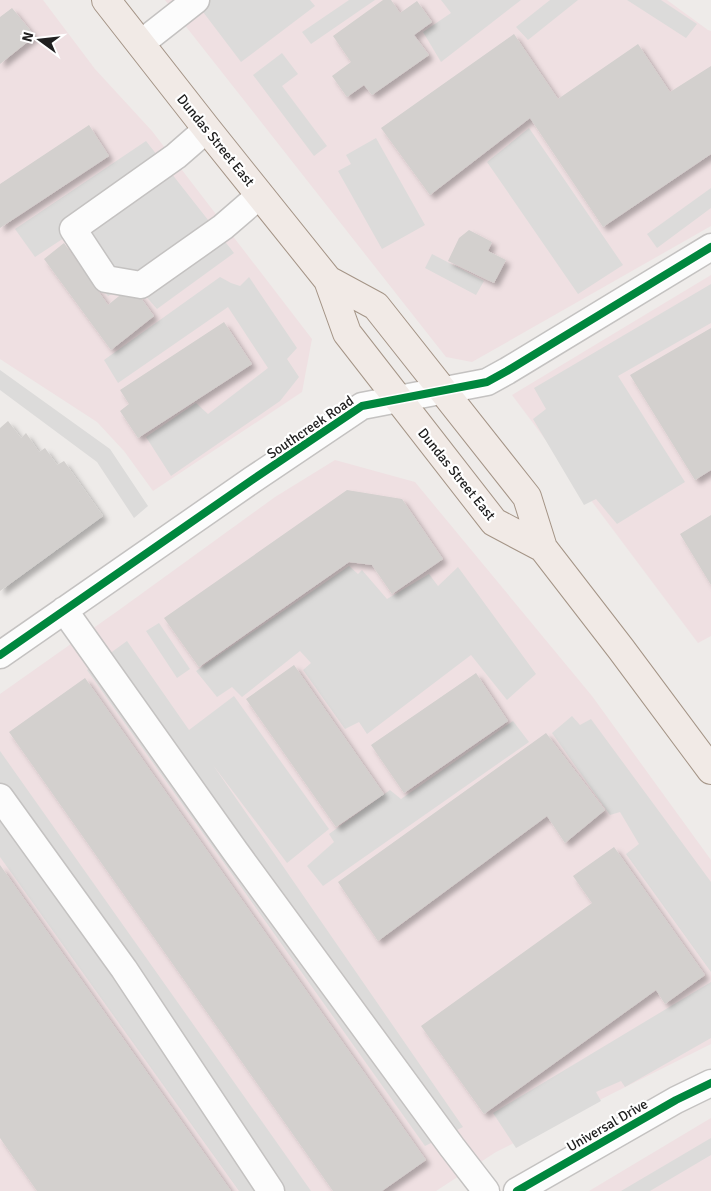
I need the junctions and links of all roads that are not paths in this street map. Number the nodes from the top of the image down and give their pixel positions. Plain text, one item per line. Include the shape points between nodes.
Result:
1 (196, 0) edge
2 (108, 1) edge
3 (140, 44) junction
4 (207, 129) junction
5 (260, 195) junction
6 (711, 247) edge
7 (328, 280) junction
8 (443, 391) junction
9 (398, 399) junction
10 (543, 548) junction
11 (64, 610) junction
12 (0, 655) edge
13 (711, 770) edge
14 (0, 797) edge
15 (711, 1083) edge
16 (271, 1191) edge
17 (486, 1191) edge
18 (517, 1191) edge

1 - 3 street
2 - 3 main road, Dundas Street East
3 - 4 main road, Dundas Street East
4 - 5 main road, Dundas Street East
4 - 5 street via 176,156 72,229 106,279 141,285 223,227
5 - 7 main road, Dundas Street East
6 - 8 street, Southcreek Road via 487,382
7 - 8 main road, Dundas Street East via 376,306
7 - 9 main road, Dundas Street East via 347,333
8 - 9 street, Southcreek Road
8 - 10 main road, Dundas Street East via 527,497
9 - 10 main road, Dundas Street East via 494,522
9 - 11 street, Southcreek Road via 362,406
10 - 13 main road, Dundas Street East
11 - 12 street, Southcreek Road
11 - 17 street via 235,851
14 - 16 street via 124,969
15 - 18 street, Universal Drive

